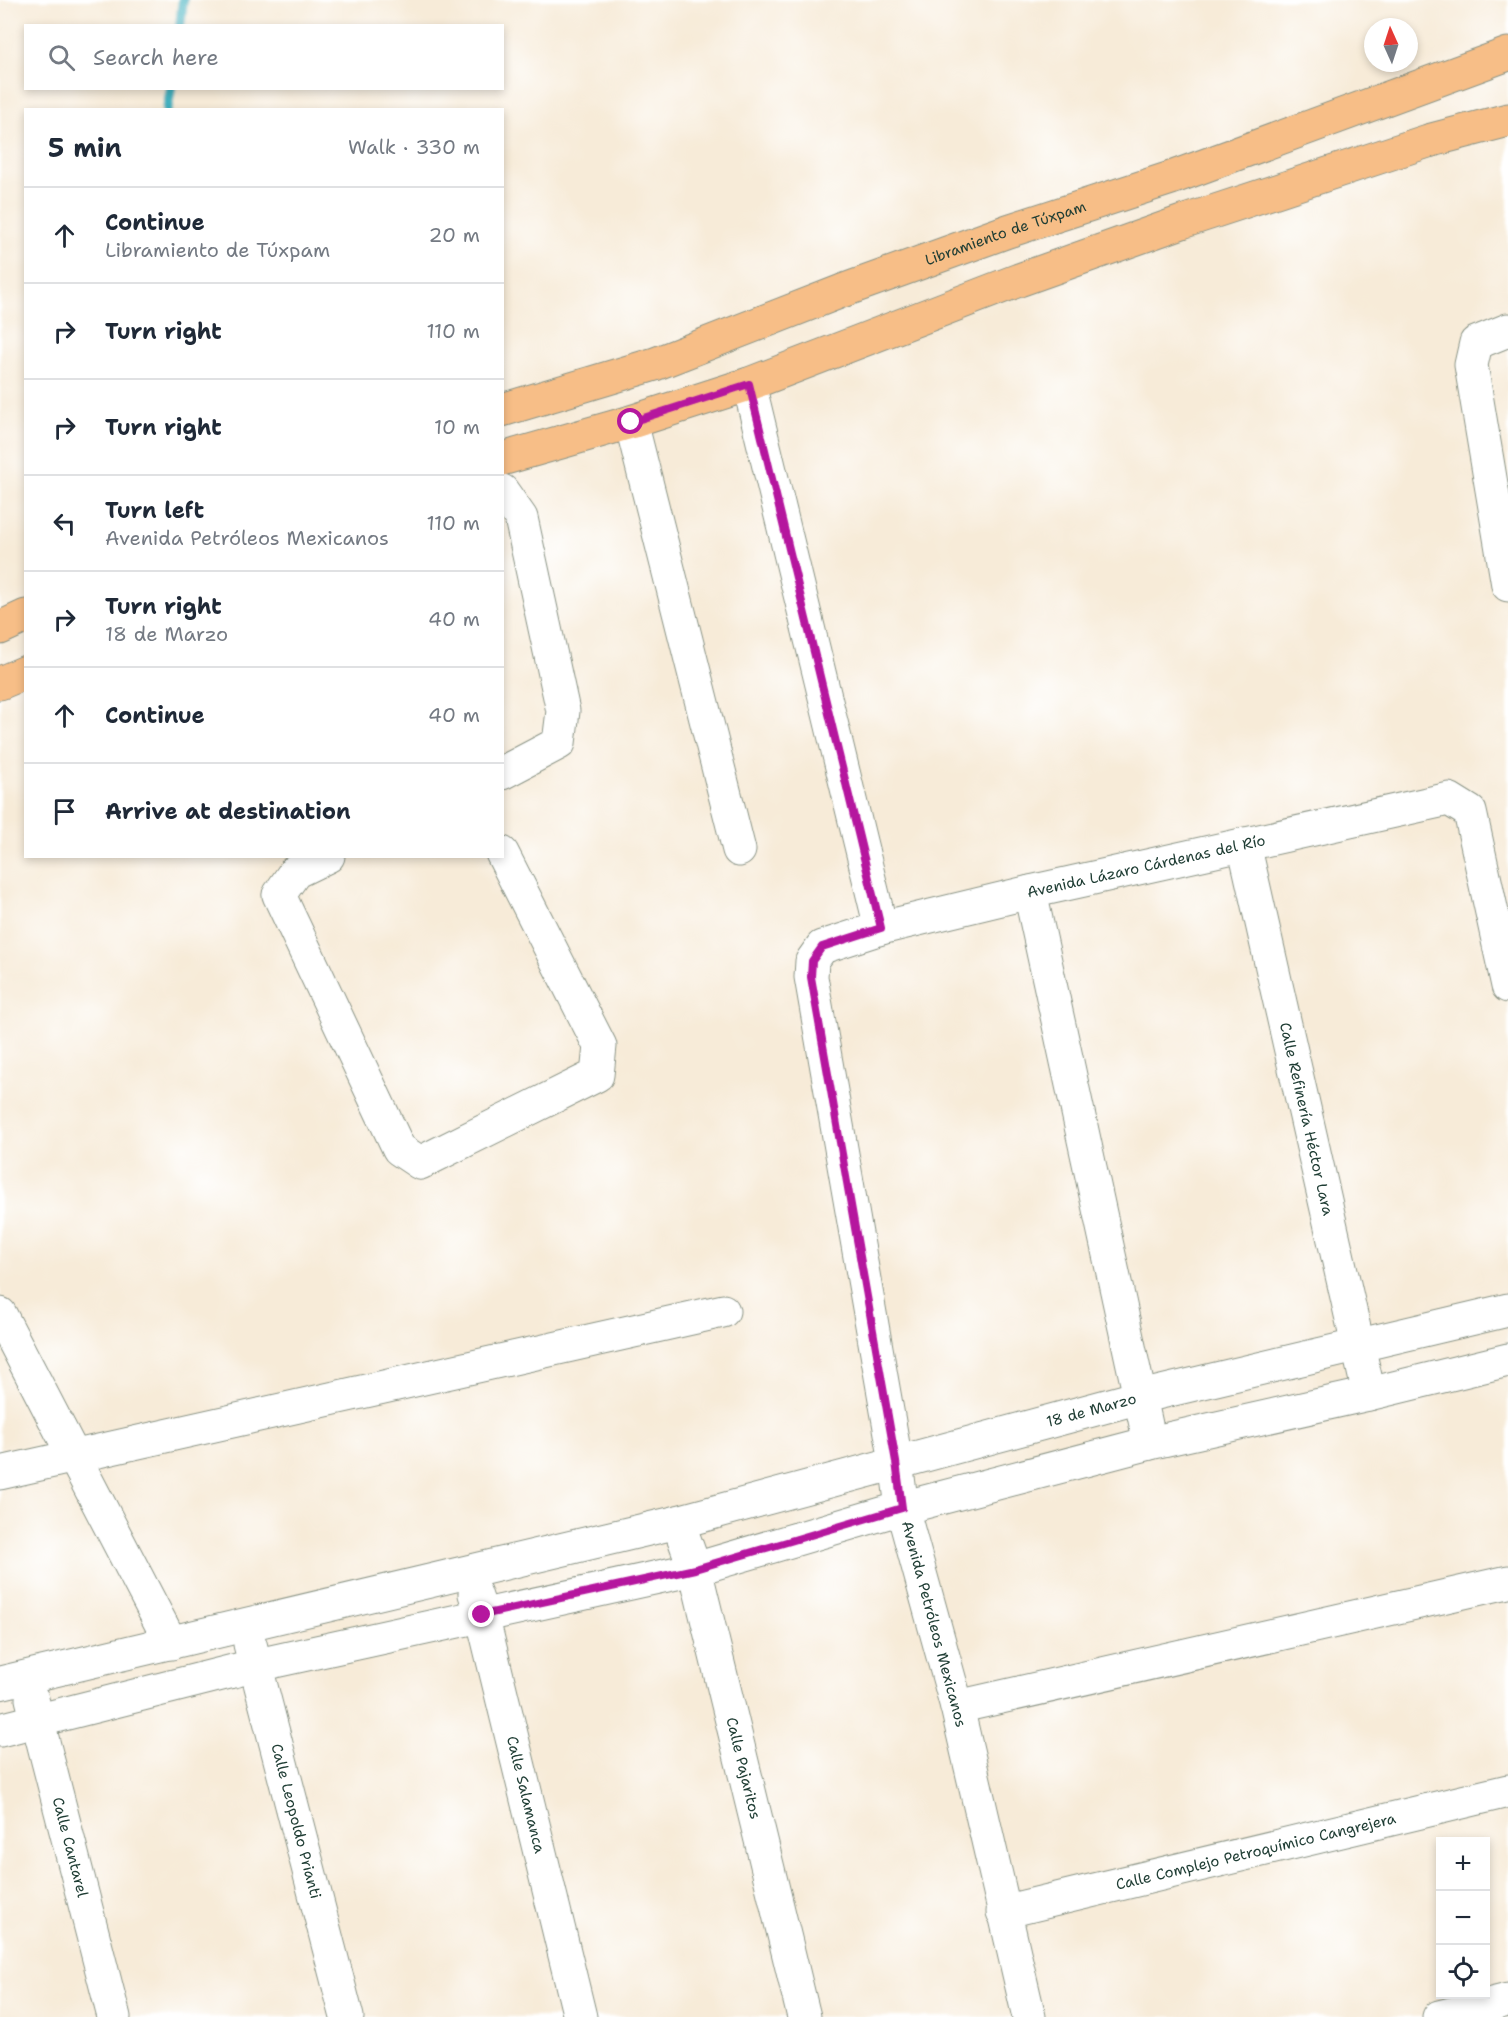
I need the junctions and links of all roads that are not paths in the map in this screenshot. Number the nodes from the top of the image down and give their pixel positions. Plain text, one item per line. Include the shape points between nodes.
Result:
1 (1508, 54) edge
2 (1508, 120) edge
3 (1508, 330) edge
4 (749, 384) junction
5 (504, 409) edge
6 (631, 422) junction
7 (504, 458) edge
8 (504, 494) edge
9 (1508, 585) edge
10 (24, 617) edge
11 (0, 628) edge
12 (24, 673) edge
13 (0, 683) edge
14 (504, 772) edge
15 (1244, 844) junction
16 (739, 850) dead end
17 (324, 858) edge
18 (504, 858) edge
19 (1030, 892) junction
20 (881, 928) junction
21 (822, 947) joint
22 (1508, 986) edge
23 (1508, 1310) edge
24 (723, 1311) dead end
25 (0, 1314) edge
26 (1358, 1345) junction
27 (1508, 1360) edge
28 (1369, 1394) junction
29 (1140, 1397) junction
30 (1150, 1443) junction
31 (74, 1456) junction
32 (896, 1462) junction
33 (0, 1473) edge
34 (902, 1508) junction
35 (678, 1522) junction
36 (695, 1569) junction
37 (468, 1572) junction
38 (1508, 1582) edge
39 (482, 1615) junction
40 (244, 1626) junction
41 (171, 1643) junction
42 (257, 1665) junction
43 (13, 1680) edge
44 (957, 1707) junction
45 (38, 1720) junction
46 (0, 1730) edge
47 (1508, 1791) edge
48 (1003, 1912) junction
49 (1508, 2000) edge
50 (114, 2017) edge
51 (347, 2017) edge
52 (580, 2017) edge
53 (804, 2017) edge
54 (1029, 2017) edge
55 (1439, 2017) edge

1 - 5 main road, Libramiento de Túxpam via 1171,178 842,291 655,364
2 - 4 main road via 1428,141 1182,222
3 - 9 street via 1476,343 1471,366
4 - 6 main road
4 - 20 street
6 - 7 main road
6 - 16 street
8 - 14 street via 520,518 563,711 559,743
10 - 11 main road
12 - 13 main road
15 - 19 street, Avenida Lázaro Cárdenas del Río
15 - 22 street, Avenida Lázaro Cárdenas del Río via 1449,799 1470,812
15 - 26 street, Calle Refinería Héctor Lara
17 - 18 street via 295,872 279,895 399,1149 420,1163 597,1075 600,1046
19 - 20 street, Avenida Lázaro Cárdenas del Río
19 - 29 street
20 - 21 street, Avenida Lázaro Cárdenas del Río
21 - 32 street, Avenida Petróleos Mexicanos via 812,961 811,977
23 - 26 street, 18 de Marzo
24 - 31 street
25 - 31 street
26 - 28 street, Calle Refinería Héctor Lara
26 - 29 street, 18 de Marzo
27 - 28 street
28 - 30 street
29 - 30 street
29 - 32 street, 18 de Marzo
30 - 34 street
31 - 33 street
31 - 41 street
32 - 34 street, Avenida Petróleos Mexicanos
32 - 35 street, 18 de Marzo
34 - 36 street
34 - 44 street, Avenida Petróleos Mexicanos
35 - 36 street, Calle Pajaritos
35 - 37 street, 18 de Marzo
36 - 39 street
36 - 53 street, Calle Pajaritos
37 - 39 street, Calle Salamanca
37 - 40 street, 18 de Marzo
38 - 44 street
39 - 42 street
39 - 52 street, Calle Salamanca
40 - 41 street, 18 de Marzo
40 - 42 street, Calle Leopoldo Prianti
41 - 43 street, 18 de Marzo
42 - 45 street
42 - 51 street, Calle Leopoldo Prianti
43 - 45 street, Calle Cantarel
44 - 48 street, Avenida Petróleos Mexicanos
45 - 46 street
45 - 50 street, Calle Cantarel
47 - 48 street, Calle Complejo Petroquímico Cangrejera
48 - 54 street, Avenida Petróleos Mexicanos
49 - 55 street

